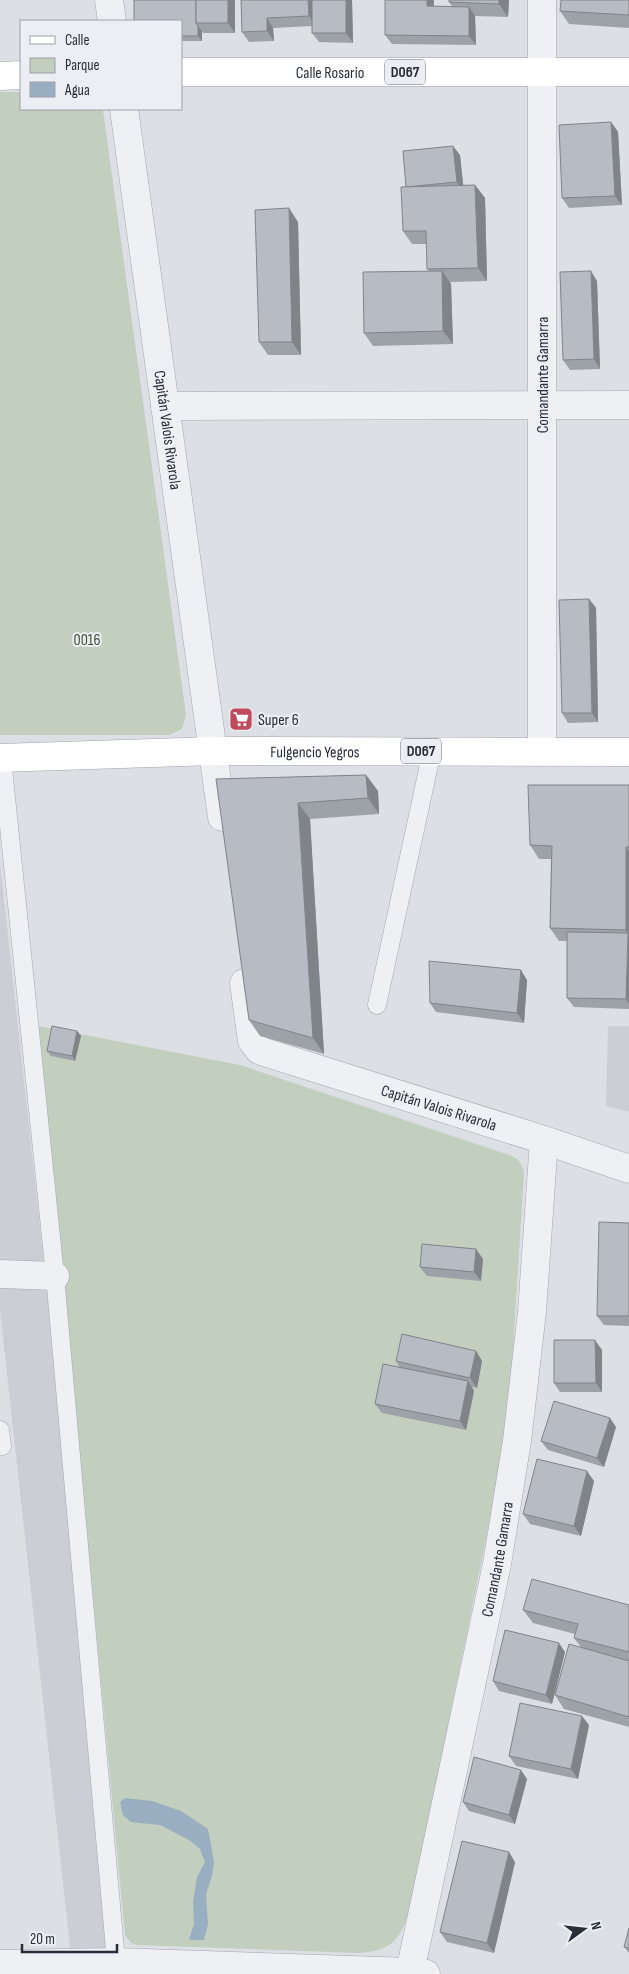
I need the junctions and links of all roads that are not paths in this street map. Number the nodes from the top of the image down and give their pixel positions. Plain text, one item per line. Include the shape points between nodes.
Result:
1 (109, 0) edge
2 (542, 0) edge
3 (112, 20) edge
4 (182, 72) edge
5 (542, 72) junction
6 (629, 72) edge
7 (20, 75) edge
8 (0, 76) edge
9 (124, 110) edge
10 (542, 405) junction
11 (629, 405) edge
12 (165, 406) junction
13 (213, 751) junction
14 (432, 751) junction
15 (542, 751) junction
16 (629, 752) edge
17 (1, 758) edge
18 (225, 838) edge
19 (240, 954) edge
20 (377, 1005) dead end
21 (544, 1140) junction
22 (629, 1169) edge
23 (0, 1274) edge
24 (55, 1276) junction
25 (0, 1964) edge
26 (117, 1968) edge
27 (418, 1973) edge

1 - 3 street
2 - 5 street, Comandante Gamarra
4 - 5 main road, Calle Rosario / D067
5 - 6 main road, Calle Rosario / D067
5 - 10 street, Comandante Gamarra
7 - 8 main road
9 - 12 street, Capitán Valois Rivarola
10 - 11 street
10 - 12 street
10 - 15 street, Comandante Gamarra
12 - 13 street, Capitán Valois Rivarola
13 - 14 main road, Fulgencio Yegros / D067
13 - 17 main road, Fulgencio Yegros / D067
13 - 18 street, Capitán Valois Rivarola
14 - 15 main road, Fulgencio Yegros / D067
14 - 20 lane
15 - 16 main road, Fulgencio Yegros / D067
17 - 24 lane
19 - 21 street, Capitán Valois Rivarola via 252,1041 259,1050
21 - 22 street, Capitán Valois Rivarola
21 - 27 street, Comandante Gamarra via 532,1312 517,1442 497,1564
23 - 24 street
24 - 26 lane
25 - 26 street
26 - 27 street

